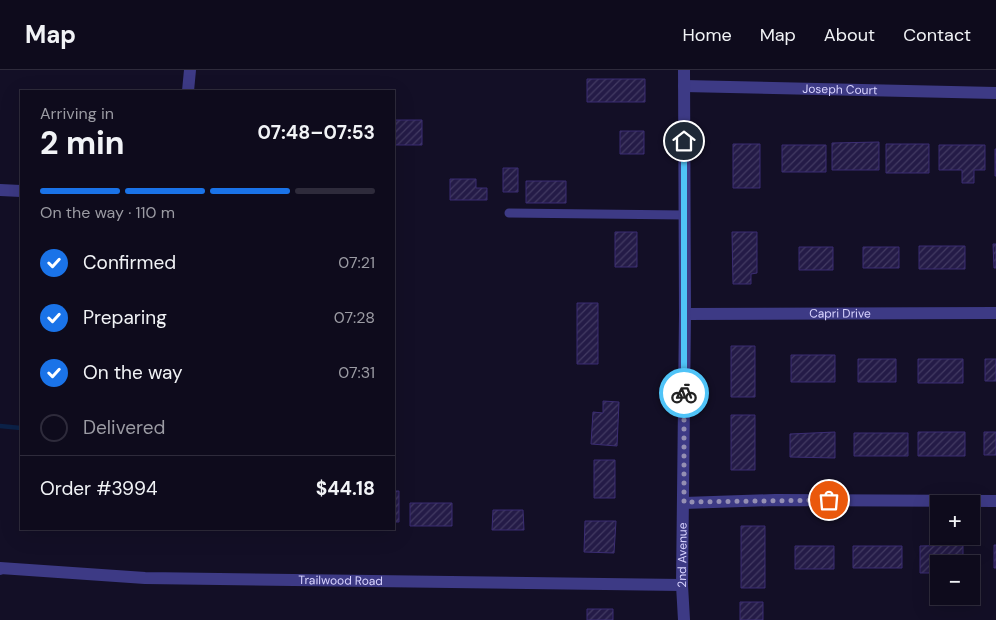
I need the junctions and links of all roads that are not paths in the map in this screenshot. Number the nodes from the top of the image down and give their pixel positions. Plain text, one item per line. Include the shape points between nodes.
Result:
1 (190, 70) edge
2 (684, 70) edge
3 (684, 86) junction
4 (188, 90) edge
5 (996, 93) edge
6 (0, 190) edge
7 (20, 191) edge
8 (509, 213) dead end
9 (684, 215) junction
10 (996, 313) edge
11 (685, 314) junction
12 (996, 501) edge
13 (684, 502) junction
14 (0, 569) edge
15 (682, 585) junction
16 (684, 620) edge

1 - 4 street
2 - 3 street, 2nd Avenue
3 - 5 street, Joseph Court
3 - 9 street, 2nd Avenue
6 - 7 street
8 - 9 lane
9 - 11 street, 2nd Avenue
10 - 11 street, Capri Drive
11 - 13 street, 2nd Avenue
12 - 13 street
13 - 15 street, 2nd Avenue
14 - 15 street, Trailwood Road via 145,578
15 - 16 street, 2nd Avenue

